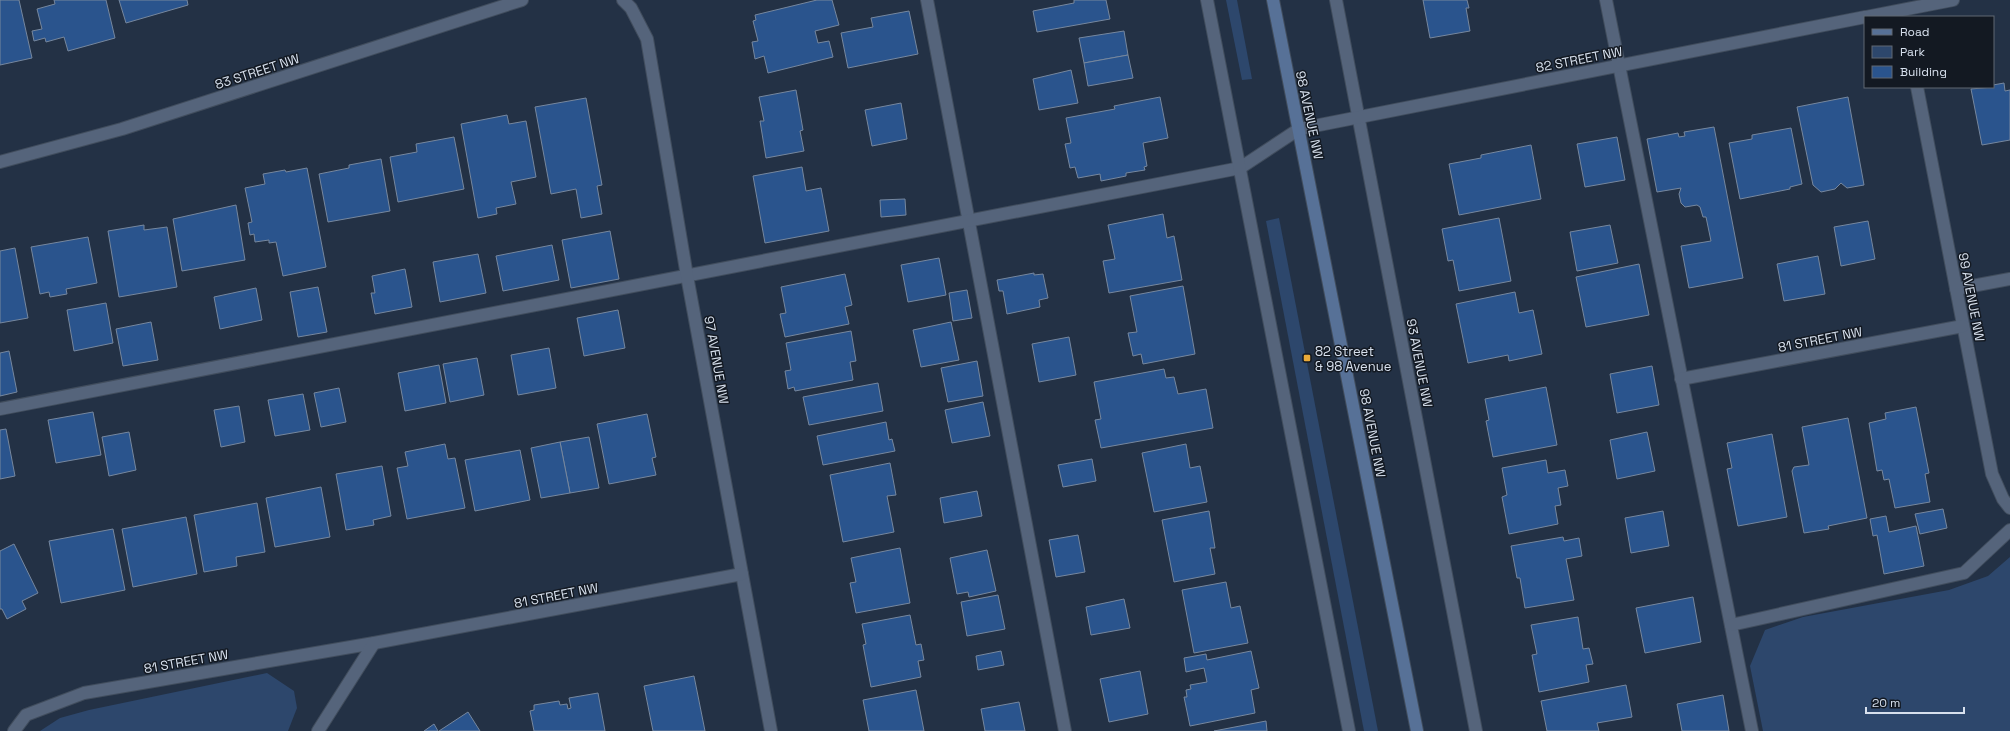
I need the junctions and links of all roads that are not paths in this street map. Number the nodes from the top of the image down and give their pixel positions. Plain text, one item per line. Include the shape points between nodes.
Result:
1 (522, 0) edge
2 (623, 0) edge
3 (926, 0) edge
4 (1208, 0) edge
5 (1273, 0) edge
6 (1336, 0) edge
7 (1606, 0) edge
8 (1953, 0) edge
9 (1931, 2) edge
10 (1903, 13) edge
11 (1874, 16) edge
12 (1864, 17) edge
13 (1618, 66) junction
14 (1917, 88) edge
15 (1359, 117) junction
16 (1299, 129) junction
17 (0, 162) edge
18 (1240, 168) junction
19 (968, 221) junction
20 (687, 276) junction
21 (2010, 279) edge
22 (1956, 289) junction
23 (1963, 326) junction
24 (1681, 379) junction
25 (0, 409) edge
26 (2010, 508) edge
27 (2010, 530) edge
28 (742, 574) junction
29 (1731, 625) junction
30 (374, 643) junction
31 (14, 731) edge
32 (318, 731) edge
33 (771, 731) edge
34 (1065, 731) edge
35 (1348, 731) edge
36 (1416, 731) edge
37 (1476, 731) edge
38 (1752, 731) edge

1 - 17 street, 83 STREET NW via 122,129
2 - 20 street, 97 AVENUE NW via 631,8 647,38
3 - 19 street
4 - 18 street
5 - 16 main road, 98 AVENUE NW
6 - 15 street, 93 AVENUE NW
7 - 13 street
8 - 9 street, 82 STREET NW
9 - 10 street, 82 STREET NW
10 - 11 street, 82 STREET NW
12 - 13 street, 82 STREET NW
13 - 15 street, 82 STREET NW
13 - 24 street
14 - 22 street, 99 AVENUE NW
15 - 16 street, 82 STREET NW
15 - 37 street, 93 AVENUE NW
16 - 18 street
16 - 36 main road, 98 AVENUE NW
18 - 19 street
18 - 35 street
19 - 20 street
19 - 34 street
20 - 25 street
20 - 28 street, 97 AVENUE NW
21 - 22 street
22 - 23 street, 99 AVENUE NW
23 - 24 street, 81 STREET NW
23 - 26 street, 99 AVENUE NW via 1992,474
24 - 29 street
27 - 29 street via 1964,573
28 - 30 street, 81 STREET NW
28 - 33 street, 97 AVENUE NW
29 - 38 street
30 - 31 street, 81 STREET NW via 84,693 26,715
30 - 32 street

